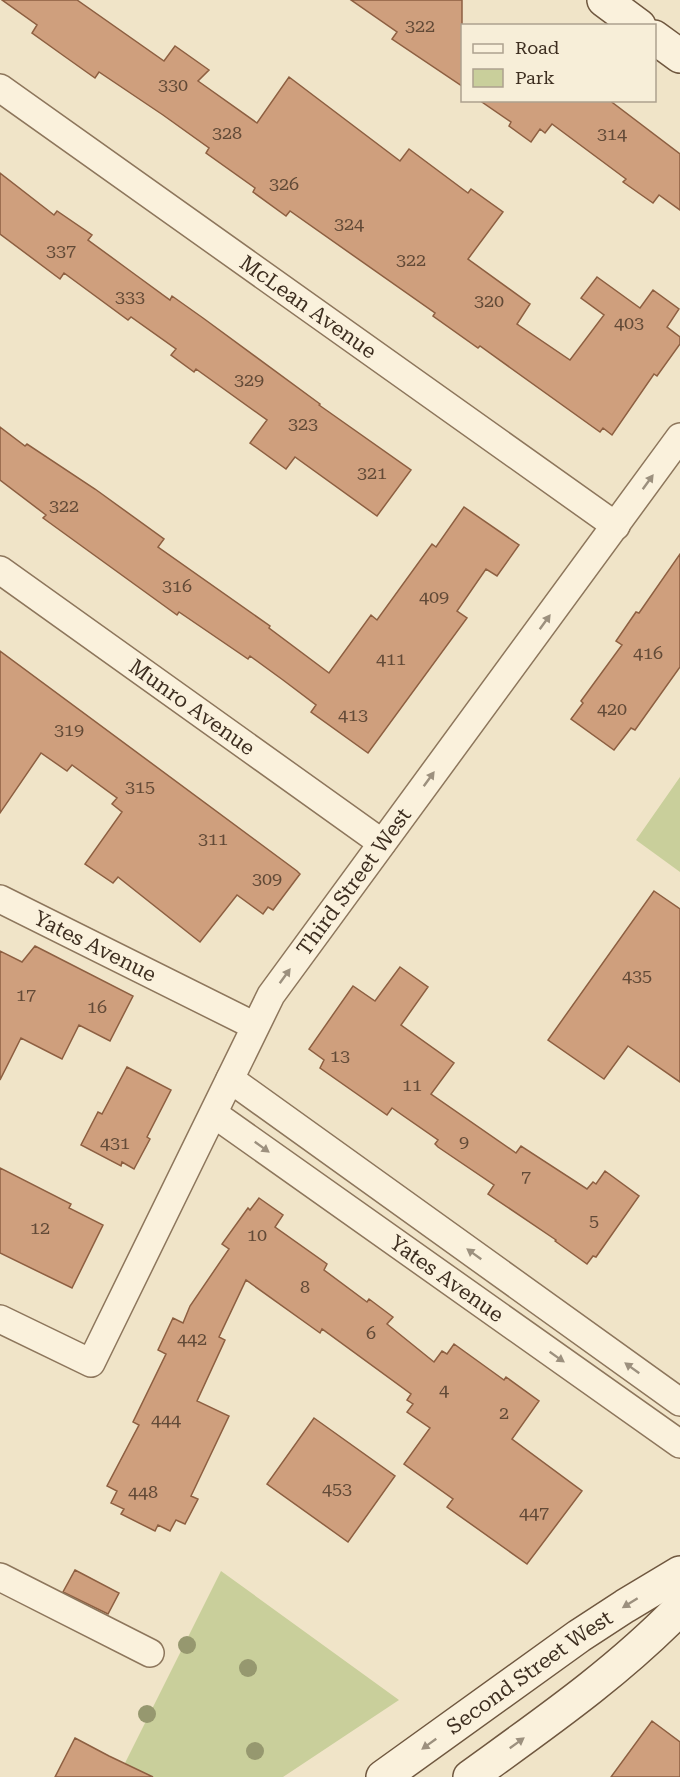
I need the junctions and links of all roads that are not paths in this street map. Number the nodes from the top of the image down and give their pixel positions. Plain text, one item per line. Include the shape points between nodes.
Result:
1 (604, 0) edge
2 (636, 24) edge
3 (656, 38) edge
4 (680, 56) edge
5 (0, 88) edge
6 (680, 437) edge
7 (616, 526) junction
8 (0, 570) edge
9 (382, 843) junction
10 (0, 899) edge
11 (255, 1026) junction
12 (230, 1079) junction
13 (214, 1114) junction
14 (365, 1176) junction
15 (344, 1206) junction
16 (544, 1304) junction
17 (0, 1319) edge
18 (524, 1334) junction
19 (680, 1402) edge
20 (680, 1444) edge
21 (680, 1573) edge
22 (0, 1577) edge
23 (680, 1608) edge
24 (150, 1653) dead end
25 (383, 1777) edge
26 (470, 1777) edge

1 - 2 main road
3 - 4 main road
5 - 7 street, McLean Avenue
7 -> 6 street, Third Street West
9 -> 7 street, Third Street West
8 - 9 street, Munro Avenue
11 -> 9 street, Third Street West via 271,995
10 - 11 street, Yates Avenue
11 - 12 street, Third Street West
12 - 13 street, Third Street West
12 - 14 street, Yates Avenue
13 -> 15 street, Yates Avenue
13 - 17 street, Third Street West via 91,1364
14 - 15 street
16 -> 14 street, Yates Avenue
15 - 18 street, Yates Avenue
16 - 18 street
19 -> 16 street, Yates Avenue
18 -> 20 street, Yates Avenue
21 -> 25 main road, Second Street West via 579,1636
22 - 24 street
26 -> 23 main road, Second Street West via 591,1689

